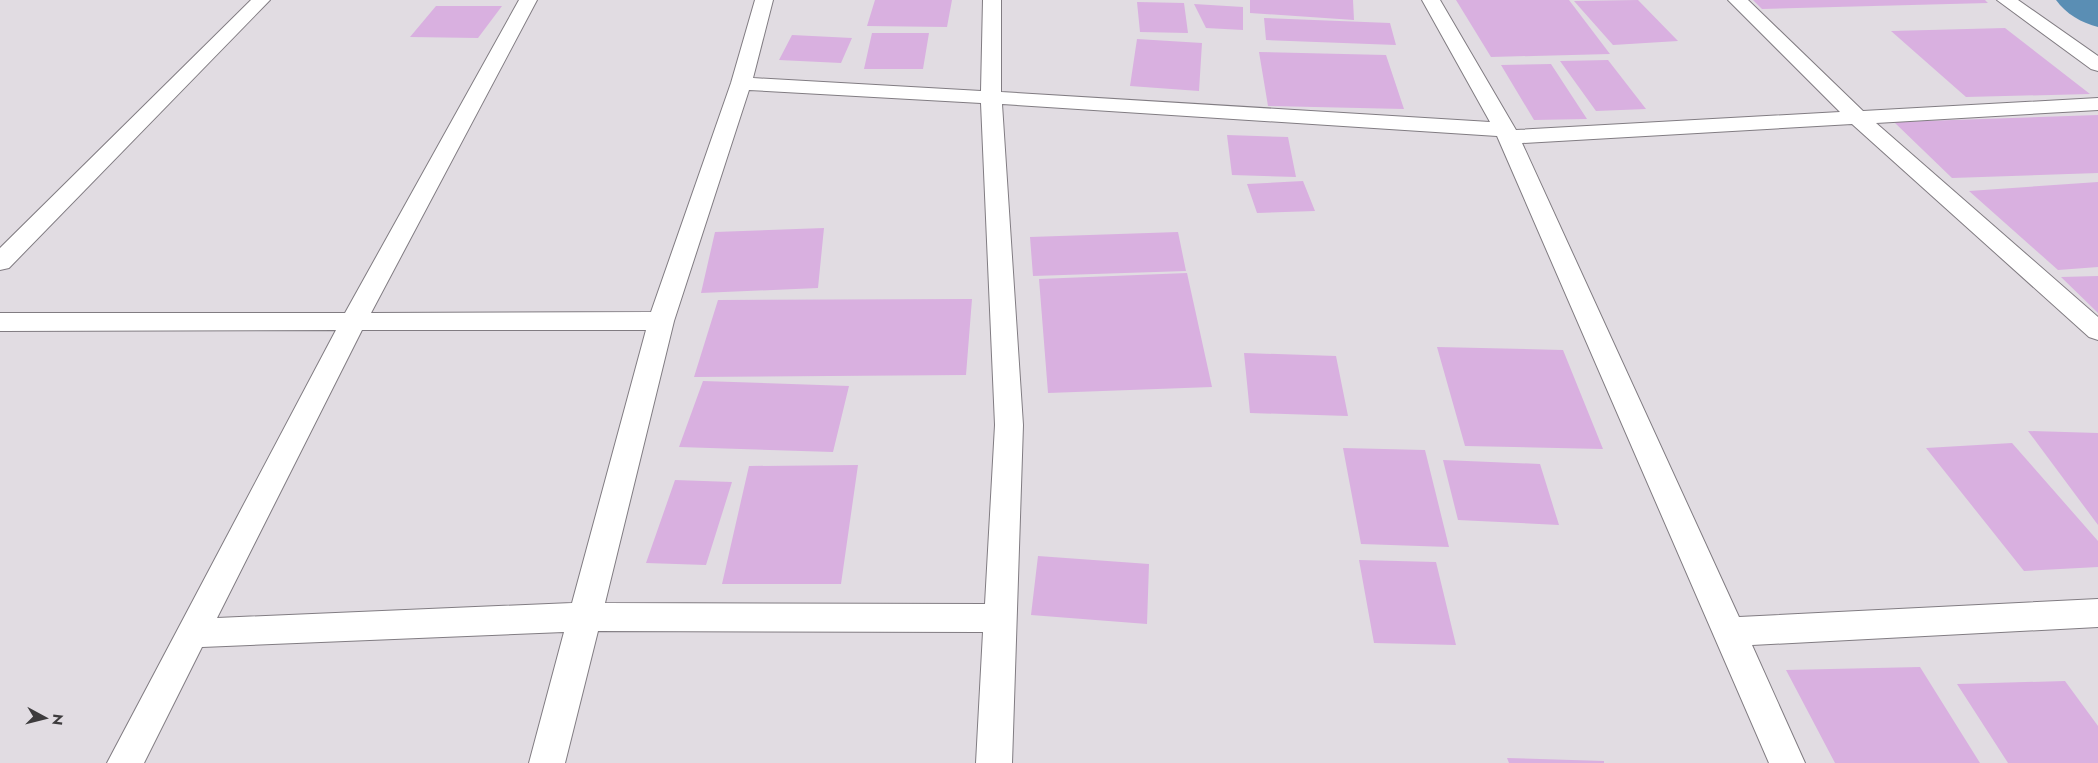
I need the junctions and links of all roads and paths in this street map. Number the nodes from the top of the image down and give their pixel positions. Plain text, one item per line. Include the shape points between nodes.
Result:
1 (261, 0) edge
2 (528, 0) edge
3 (764, 0) edge
4 (992, 0) edge
5 (1431, 0) edge
6 (1737, 0) edge
7 (2006, 0) edge
8 (2098, 65) edge
9 (741, 83) junction
10 (991, 98) junction
11 (2098, 104) edge
12 (1857, 117) junction
13 (1506, 133) junction
14 (0, 262) edge
15 (661, 321) junction
16 (0, 322) edge
17 (354, 322) junction
18 (2098, 331) edge
19 (2098, 613) edge
20 (585, 617) junction
21 (1001, 618) junction
22 (1728, 632) junction
23 (191, 633) junction
24 (125, 763) edge
25 (547, 763) edge
26 (994, 763) edge
27 (1786, 763) edge

1 - 14 street
2 - 17 street
3 - 9 street
4 - 10 street
5 - 13 street
6 - 12 street
7 - 8 street
9 - 10 street
9 - 15 street
10 - 13 street
10 - 21 street via 1009,425
11 - 12 street
12 - 13 street
12 - 18 street
13 - 22 street
15 - 17 street
15 - 20 street
16 - 17 street
17 - 23 street
19 - 22 street
20 - 21 street
20 - 23 street
20 - 25 street
21 - 26 street
22 - 27 street
23 - 24 street

